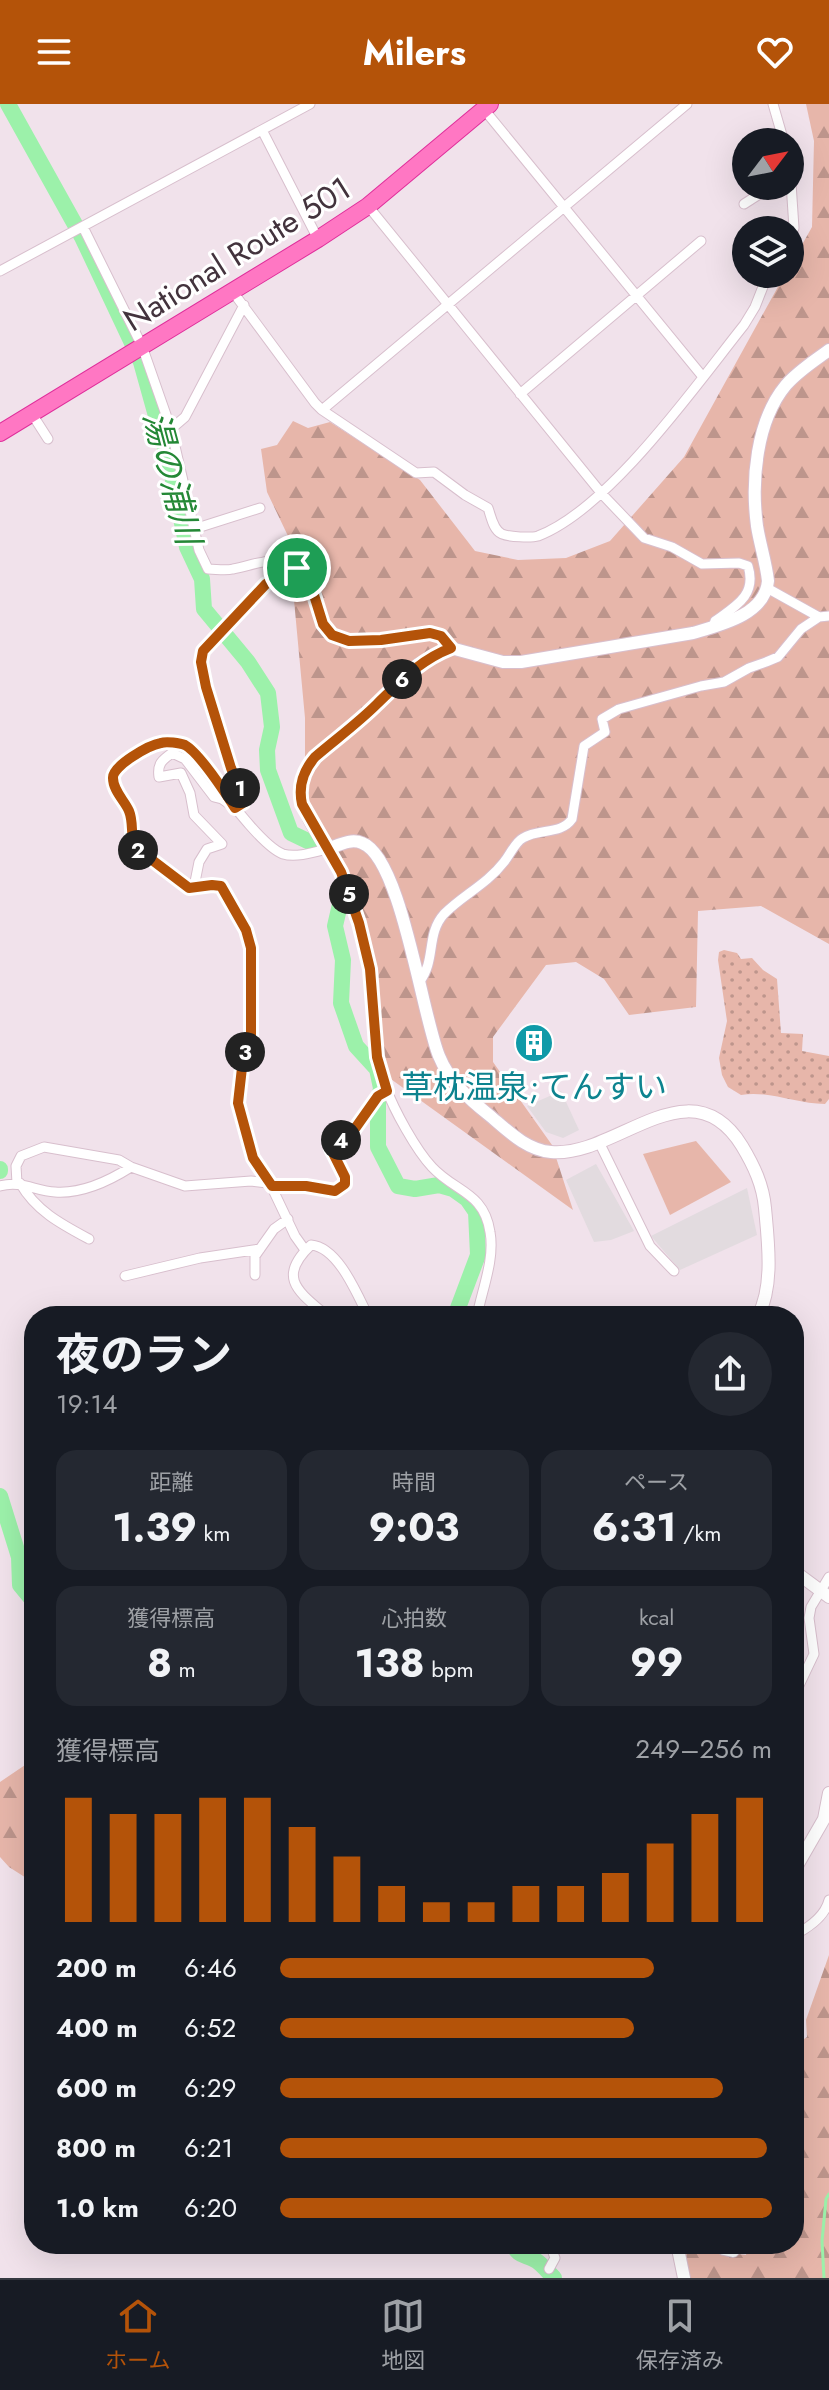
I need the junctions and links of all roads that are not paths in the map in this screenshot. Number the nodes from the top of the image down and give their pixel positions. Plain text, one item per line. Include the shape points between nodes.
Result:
1 (310, 104) edge
2 (687, 104) edge
3 (773, 104) edge
4 (485, 106) edge
5 (780, 128) edge
6 (262, 130) junction
7 (750, 200) edge
8 (744, 204) dead end
9 (368, 206) junction
10 (563, 209) junction
11 (79, 228) junction
12 (318, 239) junction
13 (701, 241) dead end
14 (0, 271) edge
15 (762, 288) edge
16 (233, 292) junction
17 (635, 296) junction
18 (447, 304) junction
19 (244, 305) junction
20 (138, 349) junction
21 (829, 350) edge
22 (703, 377) junction
23 (520, 394) junction
24 (322, 410) junction
25 (32, 414) junction
26 (171, 429) junction
27 (0, 433) edge
28 (48, 439) dead end
29 (602, 494) junction
30 (260, 508) dead end
31 (194, 529) junction
32 (297, 568) junction
33 (767, 588) junction
34 (824, 616) edge
35 (713, 627) junction
36 (451, 648) junction
37 (235, 808) junction
38 (327, 849) junction
39 (194, 887) junction
40 (420, 981) junction
41 (383, 1094) junction
42 (599, 1142) junction
43 (131, 1167) junction
44 (19, 1183) junction
45 (0, 1186) edge
46 (272, 1186) junction
47 (288, 1219) junction
48 (89, 1239) dead end
49 (260, 1249) junction
50 (305, 1250) junction
51 (674, 1271) dead end
52 (255, 1275) dead end
53 (125, 1276) dead end
54 (316, 1306) edge
55 (363, 1306) edge
56 (479, 1306) edge
57 (761, 1306) edge
58 (829, 1577) edge
59 (804, 1578) edge
60 (825, 1593) edge
61 (804, 1675) edge
62 (829, 1793) edge
63 (804, 1854) edge
64 (829, 1900) edge
65 (804, 1930) edge
66 (554, 2254) edge
67 (679, 2254) edge
68 (549, 2269) dead end
69 (684, 2278) edge

1 - 6 street
2 - 10 street
3 - 5 street
4 - 9 highway, National Route 501
4 - 10 street
6 - 11 street
6 - 12 street
7 - 8 street
9 - 12 highway, National Route 501
9 - 18 street
10 - 17 street
10 - 18 street
11 - 14 street
11 - 20 street
12 - 16 highway, National Route 501
13 - 17 street
15 - 22 street via 744,325
16 - 19 street
16 - 20 highway, National Route 501
17 - 22 street
17 - 23 street
18 - 23 street
18 - 24 street
19 - 24 street
19 - 26 street via 185,417
20 - 25 highway, National Route 501
20 - 26 street
21 - 33 street via 795,374 774,402 756,459 757,523
22 - 29 street
23 - 29 street
24 - 29 street via 416,473 434,472 488,508 502,534 536,537
25 - 27 highway, National Route 501
25 - 28 street
26 - 31 street
29 - 35 street via 644,538 702,564 748,566 752,577 743,602
30 - 31 street
31 - 32 street via 208,569 260,562 285,562
32 - 36 street via 332,635 349,641 430,633
32 - 37 street via 266,584 203,651 206,687 243,797
33 - 34 street
33 - 35 street via 754,608
34 - 40 street via 801,629 778,657 724,682 619,709 602,719 605,732 584,746 572,819 567,826 522,838 480,887 445,913 434,927 429,969
35 - 36 street via 521,662
36 - 38 street via 397,682 307,767 299,793
37 - 38 street via 284,854
37 - 39 street via 214,797 185,759 172,753 162,760 159,777 181,773 194,815 222,844 207,849
37 - 39 street via 185,745 162,742 115,770 112,778 130,813 135,847
38 - 40 street via 352,841 377,854 392,885
38 - 41 street via 341,872 370,969
39 - 46 street via 221,886 251,948 251,1036 238,1103 253,1158
40 - 42 street via 440,1060 470,1099 538,1150 569,1152
41 - 46 street via 331,1149 345,1184 335,1191
41 - 56 street via 430,1166 476,1199 484,1214 490,1249
42 - 51 street via 650,1246
42 - 57 street via 682,1111 722,1123 736,1137 759,1177 765,1204 767,1268
43 - 44 street via 79,1190 54,1192
43 - 44 street via 119,1160 44,1147 21,1156 16,1166
43 - 46 street via 185,1186 251,1181
44 - 45 street
44 - 48 street via 37,1207
46 - 47 street
47 - 49 street
47 - 50 street
49 - 52 street
49 - 53 street
50 - 54 street via 292,1276 296,1289
50 - 55 street via 319,1245 340,1264
58 - 60 street
59 - 60 street
60 - 61 street via 811,1607 814,1654
62 - 63 street via 824,1819
64 - 65 street
66 - 68 street
67 - 69 street

